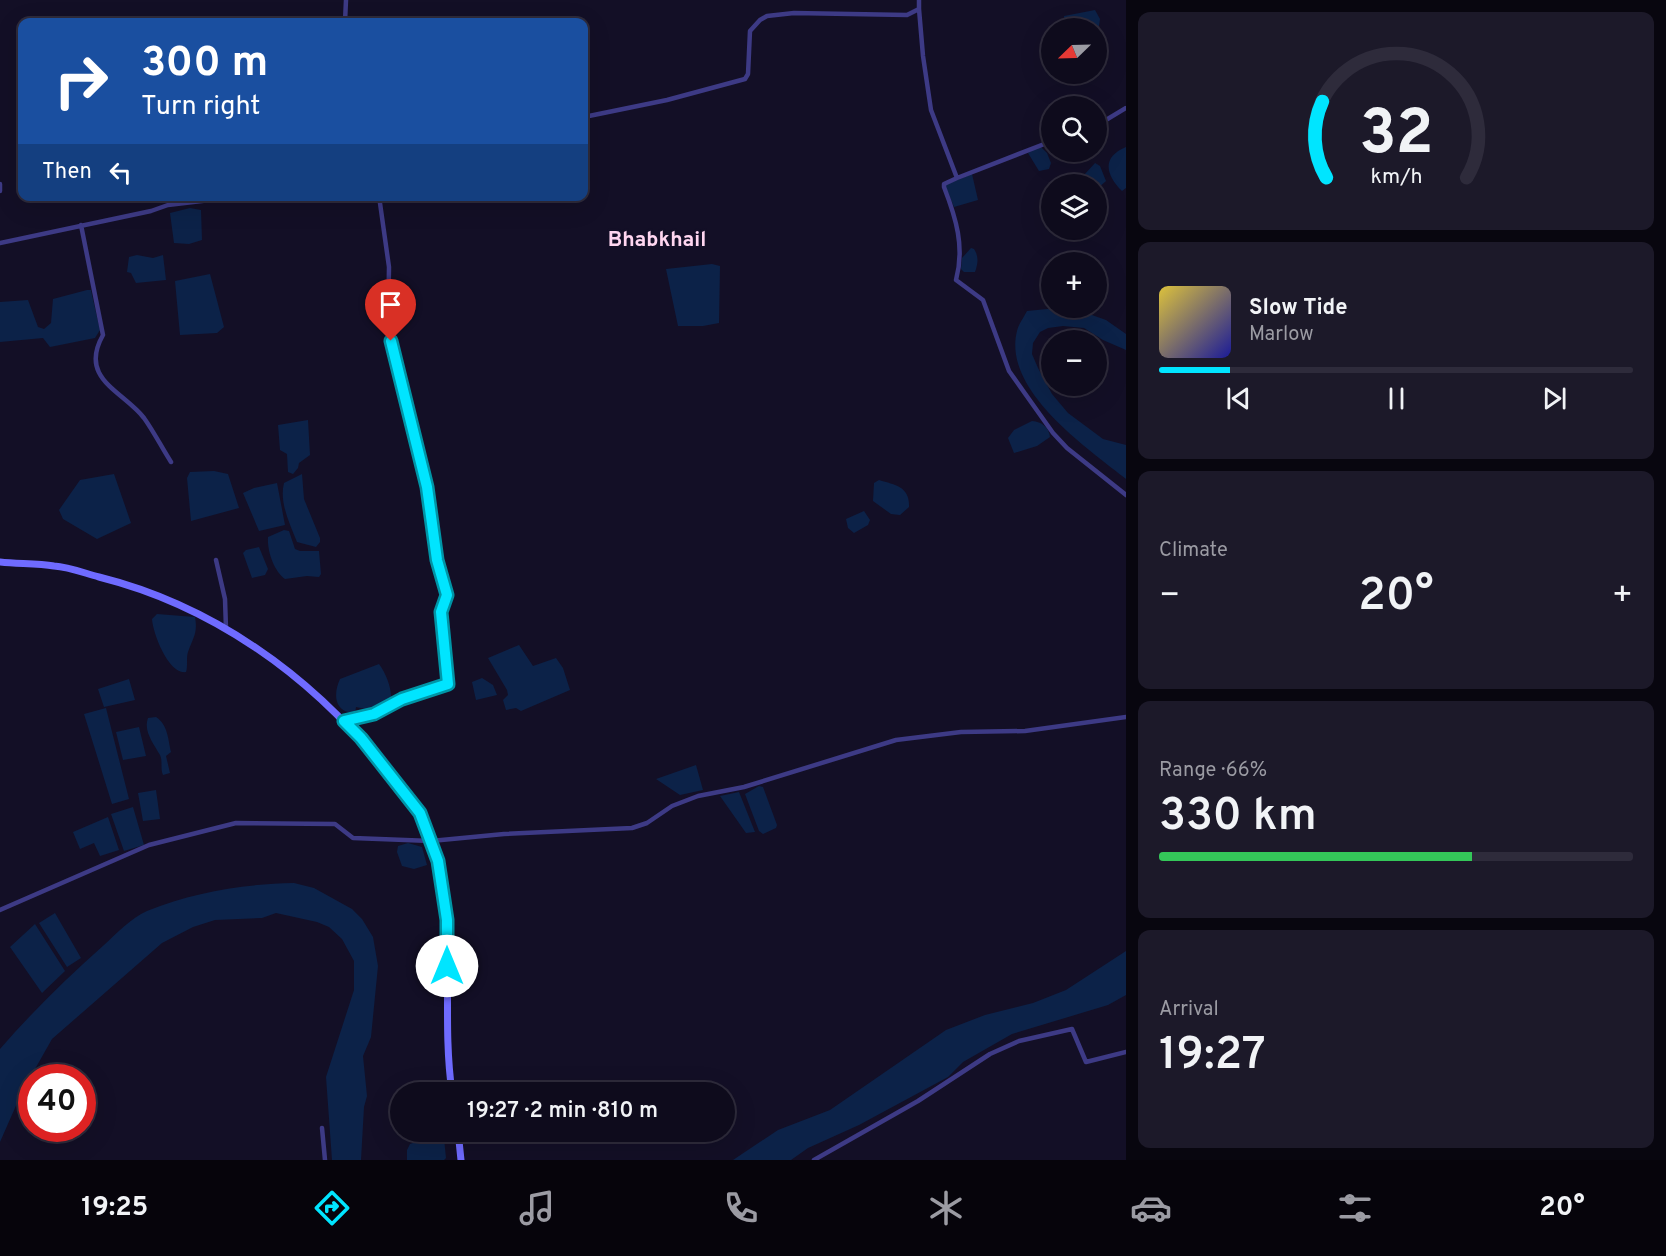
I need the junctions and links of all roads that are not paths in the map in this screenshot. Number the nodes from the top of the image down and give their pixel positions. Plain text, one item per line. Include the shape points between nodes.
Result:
1 (346, 0) edge
2 (919, 0) edge
3 (919, 9) junction
4 (345, 18) edge
5 (1126, 108) edge
6 (588, 116) edge
7 (1107, 119) edge
8 (1041, 145) edge
9 (957, 178) junction
10 (0, 184) edge
11 (0, 191) edge
12 (202, 201) edge
13 (380, 201) edge
14 (81, 225) junction
15 (0, 243) edge
16 (171, 462) dead end
17 (1126, 495) edge
18 (216, 560) dead end
19 (0, 562) edge
20 (226, 629) junction
21 (1126, 717) edge
22 (344, 721) junction
23 (431, 841) junction
24 (0, 910) edge
25 (1126, 1053) edge
26 (451, 1082) edge
27 (322, 1128) dead end
28 (459, 1142) edge
29 (325, 1160) edge
30 (461, 1160) edge
31 (814, 1160) edge

1 - 4 street
2 - 3 street
3 - 6 street via 907,15 767,16 750,31 745,79
3 - 9 street via 931,110
5 - 7 street
8 - 9 street
9 - 17 street via 944,184 960,235 956,280 984,300 1009,371 1053,433
10 - 11 street
12 - 14 street
13 - 22 street via 389,267 388,329 427,487 437,560 447,595 441,612 448,684 402,699 374,714
14 - 15 street
14 - 16 street via 103,335 96,357 99,373 143,417
18 - 20 street via 225,599
19 - 20 street via 56,566 121,582 179,603
20 - 22 street via 267,654
21 - 23 street via 1025,731 961,732 896,740 744,787 698,796 632,828
22 - 23 street via 420,813
23 - 24 street via 353,838 335,824 236,823 149,846
23 - 26 street via 447,920
25 - 31 street via 1086,1062 1072,1029 1019,1041 990,1054 908,1107
27 - 29 street
28 - 30 street

